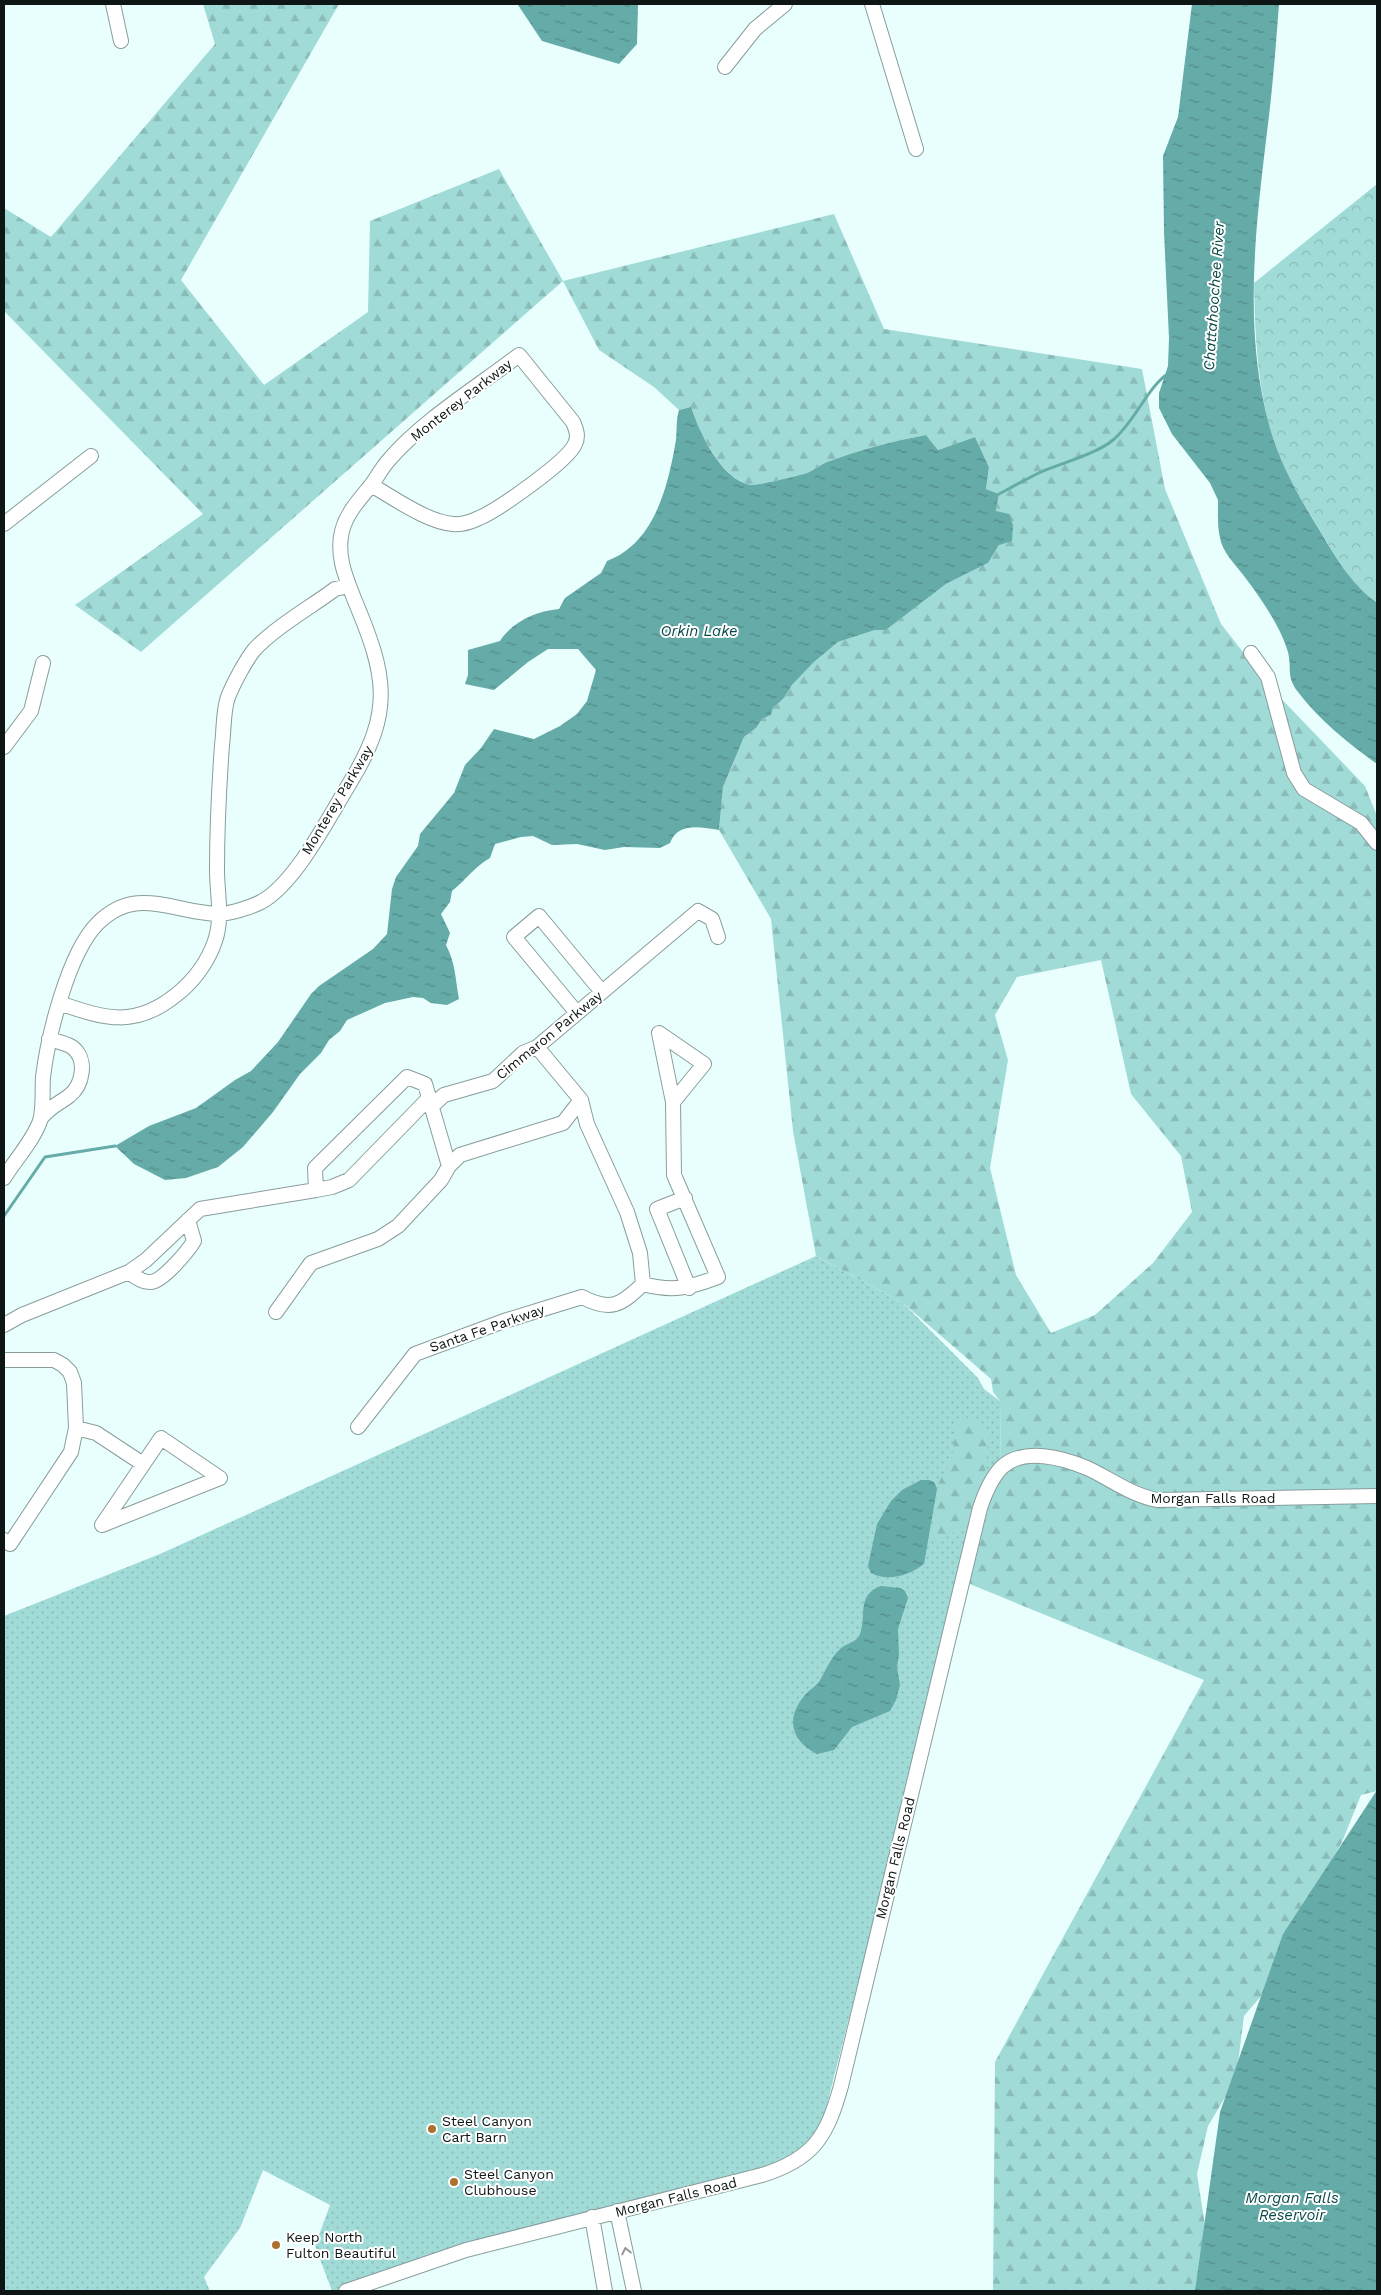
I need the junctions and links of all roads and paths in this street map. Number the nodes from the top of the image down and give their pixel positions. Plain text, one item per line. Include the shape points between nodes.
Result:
1 (113, 4) edge
2 (785, 4) edge
3 (872, 4) edge
4 (121, 41) dead end
5 (725, 67) dead end
6 (916, 149) dead end
7 (91, 456) dead end
8 (371, 485) junction
9 (4, 524) edge
10 (349, 586) junction
11 (1252, 653) dead end
12 (43, 663) dead end
13 (4, 747) edge
14 (1377, 844) edge
15 (220, 914) junction
16 (718, 937) dead end
17 (602, 992) junction
18 (59, 1003) junction
19 (577, 1013) junction
20 (49, 1038) junction
21 (537, 1047) junction
22 (581, 1100) junction
23 (431, 1101) junction
24 (673, 1102) junction
25 (41, 1118) junction
26 (449, 1166) junction
27 (4, 1178) edge
28 (316, 1190) junction
29 (685, 1198) junction
30 (188, 1220) junction
31 (129, 1272) junction
32 (643, 1284) junction
33 (689, 1288) junction
34 (276, 1312) dead end
35 (4, 1325) edge
36 (4, 1360) edge
37 (358, 1427) dead end
38 (76, 1428) junction
39 (143, 1464) junction
40 (1377, 1496) edge
41 (4, 1540) edge
42 (618, 2211) junction
43 (592, 2218) junction
44 (346, 2291) edge
45 (605, 2291) edge
46 (634, 2291) edge

1 - 4 street
2 - 5 street via 755,29
3 - 6 street
7 - 9 street
8 - 8 street, Monterey Parkway via 406,443 519,355 576,430 575,445 563,459 504,504 467,523 440,522
8 - 10 street, Monterey Parkway via 352,508 342,531 341,562
10 - 15 street via 335,588 253,651 229,696 218,796
10 - 15 street, Monterey Parkway via 372,641 382,689 373,740 308,852 289,877 260,903
11 - 14 street via 1268,677 1294,773 1304,788 1361,824
12 - 13 street via 32,711
15 - 18 street, Monterey Parkway via 149,901 113,911 96,925 86,939
15 - 18 street via 216,940 189,985 149,1014 119,1018
16 - 17 street, Cimmaron Parkway via 712,919 698,911
17 - 19 street, Cimmaron Parkway
17 - 19 street via 539,916 533,921 514,937
18 - 20 street, Monterey Parkway
19 - 21 street, Cimmaron Parkway
20 - 25 street, Monterey Parkway
20 - 25 street, Monterey Parkway via 72,1048 81,1058 82,1070 80,1080 70,1095 52,1106
21 - 22 street
21 - 23 street, Cimmaron Parkway via 523,1053 493,1080
22 - 26 street via 563,1123 460,1155
22 - 32 street via 587,1124 628,1212 640,1253
23 - 26 street
23 - 28 street, Cimmaron Parkway via 349,1180
23 - 28 street via 425,1084 406,1078 315,1168
24 - 24 street via 704,1064 659,1033 663,1050
24 - 29 street via 674,1175
25 - 27 street, Monterey Parkway
26 - 34 street via 441,1180 398,1226 378,1240 311,1263
28 - 30 street via 200,1209
29 - 33 street via 657,1209
29 - 33 street via 718,1277
30 - 31 street
30 - 31 street via 194,1240 159,1279 150,1283
31 - 35 street
32 - 33 street via 662,1289
32 - 37 street, Santa Fe Parkway via 616,1304 599,1306 582,1297 415,1354
36 - 38 street via 54,1360 64,1364 74,1383
38 - 39 street via 96,1433
38 - 41 street via 71,1452 10,1544
39 - 39 street via 102,1525 220,1478 161,1438
40 - 42 street, Morgan Falls Road via 1157,1500 1142,1497 1064,1460 1030,1456 1001,1468 980,1508 840,2086 826,2129 806,2154 780,2170
42 - 43 street, Morgan Falls Road
46 -> 42 street
43 - 44 street, Morgan Falls Road via 466,2250
43 - 45 street

